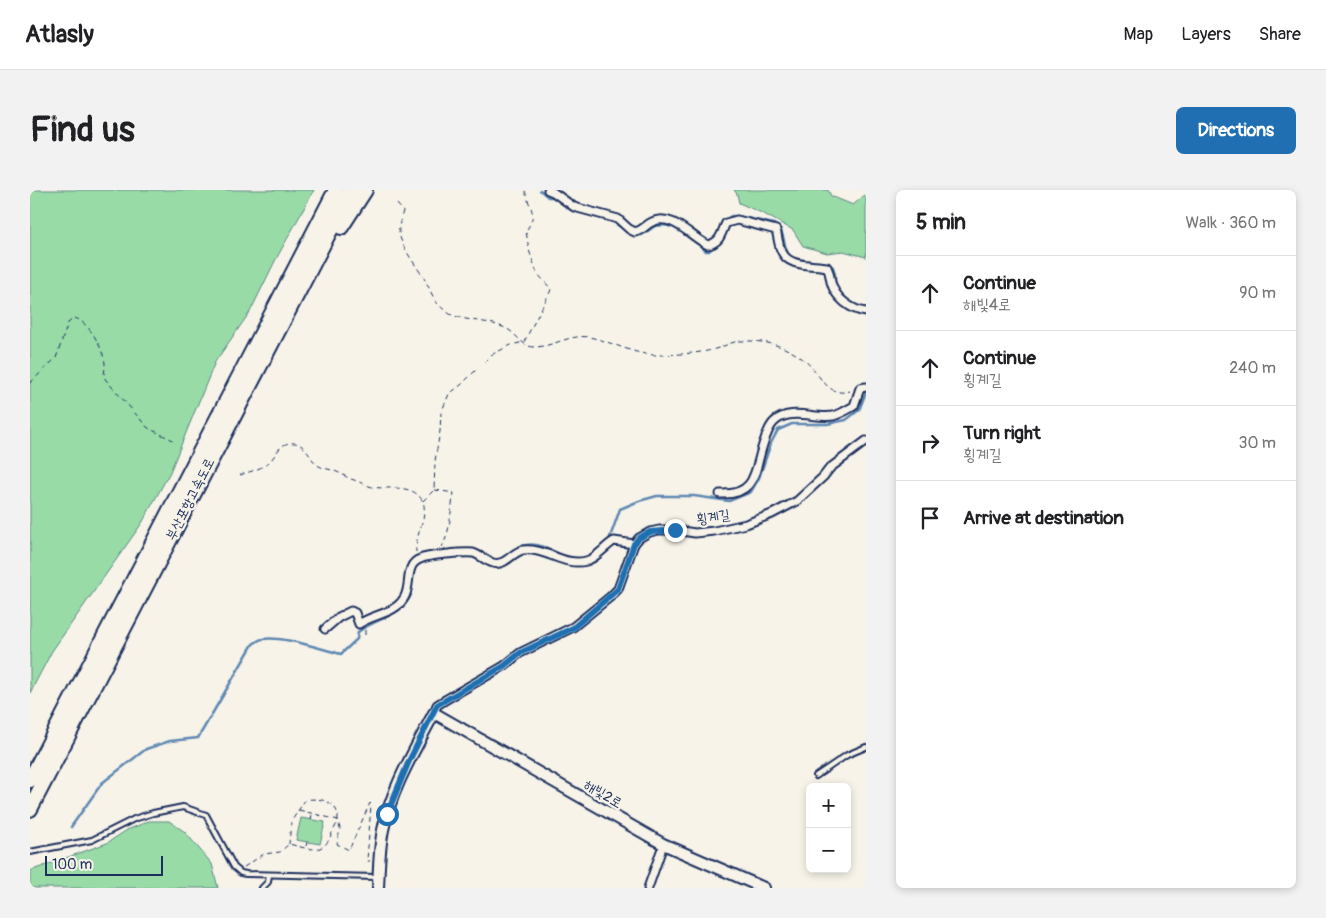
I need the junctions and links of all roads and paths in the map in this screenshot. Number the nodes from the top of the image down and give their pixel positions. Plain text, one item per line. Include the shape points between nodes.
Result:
1 (326, 190) edge
2 (336, 190) edge
3 (351, 190) edge
4 (365, 190) edge
5 (525, 190) edge
6 (548, 190) edge
7 (397, 204) dead end
8 (290, 279) junction
9 (299, 290) junction
10 (866, 312) edge
11 (523, 342) junction
12 (30, 383) edge
13 (863, 388) edge
14 (173, 440) dead end
15 (866, 441) edge
16 (240, 475) dead end
17 (434, 490) junction
18 (720, 494) dead end
19 (423, 501) junction
20 (634, 544) junction
21 (442, 555) junction
22 (418, 560) junction
23 (326, 629) dead end
24 (365, 630) dead end
25 (365, 635) dead end
26 (434, 713) junction
27 (866, 747) edge
28 (816, 776) dead end
29 (30, 780) edge
30 (30, 809) edge
31 (298, 810) junction
32 (312, 814) junction
33 (311, 820) dead end
34 (338, 820) junction
35 (307, 842) dead end
36 (289, 844) junction
37 (306, 847) junction
38 (661, 851) dead end
39 (30, 852) edge
40 (380, 861) junction
41 (239, 871) junction
42 (269, 875) junction
43 (379, 877) junction
44 (262, 888) edge
45 (378, 888) edge
46 (648, 888) edge
47 (764, 888) edge

1 - 8 highway
2 - 8 highway, 부산포항고속도로
3 - 9 highway, 부산포항고속도로
4 - 9 highway
5 - 11 path via 534,214 526,231 529,250 537,273 551,289
6 - 10 street via 574,207 618,219 635,232 652,222 667,221 708,245 715,244 720,238 726,223 736,220 776,230 786,258 800,264 827,267 839,298
7 - 11 path via 403,211 398,233 438,304 452,315 506,328
8 - 29 highway, 부산포항고속도로
9 - 30 highway, 부산포항고속도로
11 - 13 path via 532,347 570,337 588,337 636,353 658,355 714,350 738,341 759,342 779,345 804,360 832,391 841,393
11 - 17 path via 491,355 449,394 441,413
12 - 14 path via 56,358 68,323 77,318 86,324 96,341 104,359 106,380 148,428
13 - 18 street, 횡계길 via 854,406 839,415 788,415 774,422 751,484 732,495
15 - 20 street, 횡계길 via 830,468 797,501 772,514 714,531 650,532
16 - 19 path via 269,463 281,447 290,443 308,450 318,466 374,487 412,491
17 - 19 path
17 - 21 path via 454,493 451,524 441,547
19 - 22 path via 422,524 416,538
20 - 21 street via 614,541 586,561 569,560 536,550 520,550 502,563 493,563 465,552
20 - 26 street via 618,589 610,598 573,628 520,653 496,671 437,705
21 - 22 street
22 - 23 street via 409,570 409,588 396,608 359,624 355,613 350,611
24 - 25 path
26 - 40 street via 387,814
26 - 47 street, 해빛2로 via 663,844
27 - 28 lane via 847,755
31 - 32 path
31 - 34 path via 305,800 325,800 335,808
31 - 36 path via 291,822
32 - 33 path
32 - 34 path
34 - 37 path via 328,842 321,848
34 - 40 path via 337,844 349,850 370,803 367,860
35 - 37 path
36 - 37 path
36 - 41 path via 280,852 264,854
38 - 46 street
39 - 41 lane via 92,840 134,819 183,807 206,815
40 - 43 street
41 - 42 lane
42 - 43 lane
42 - 44 lane
43 - 45 street

